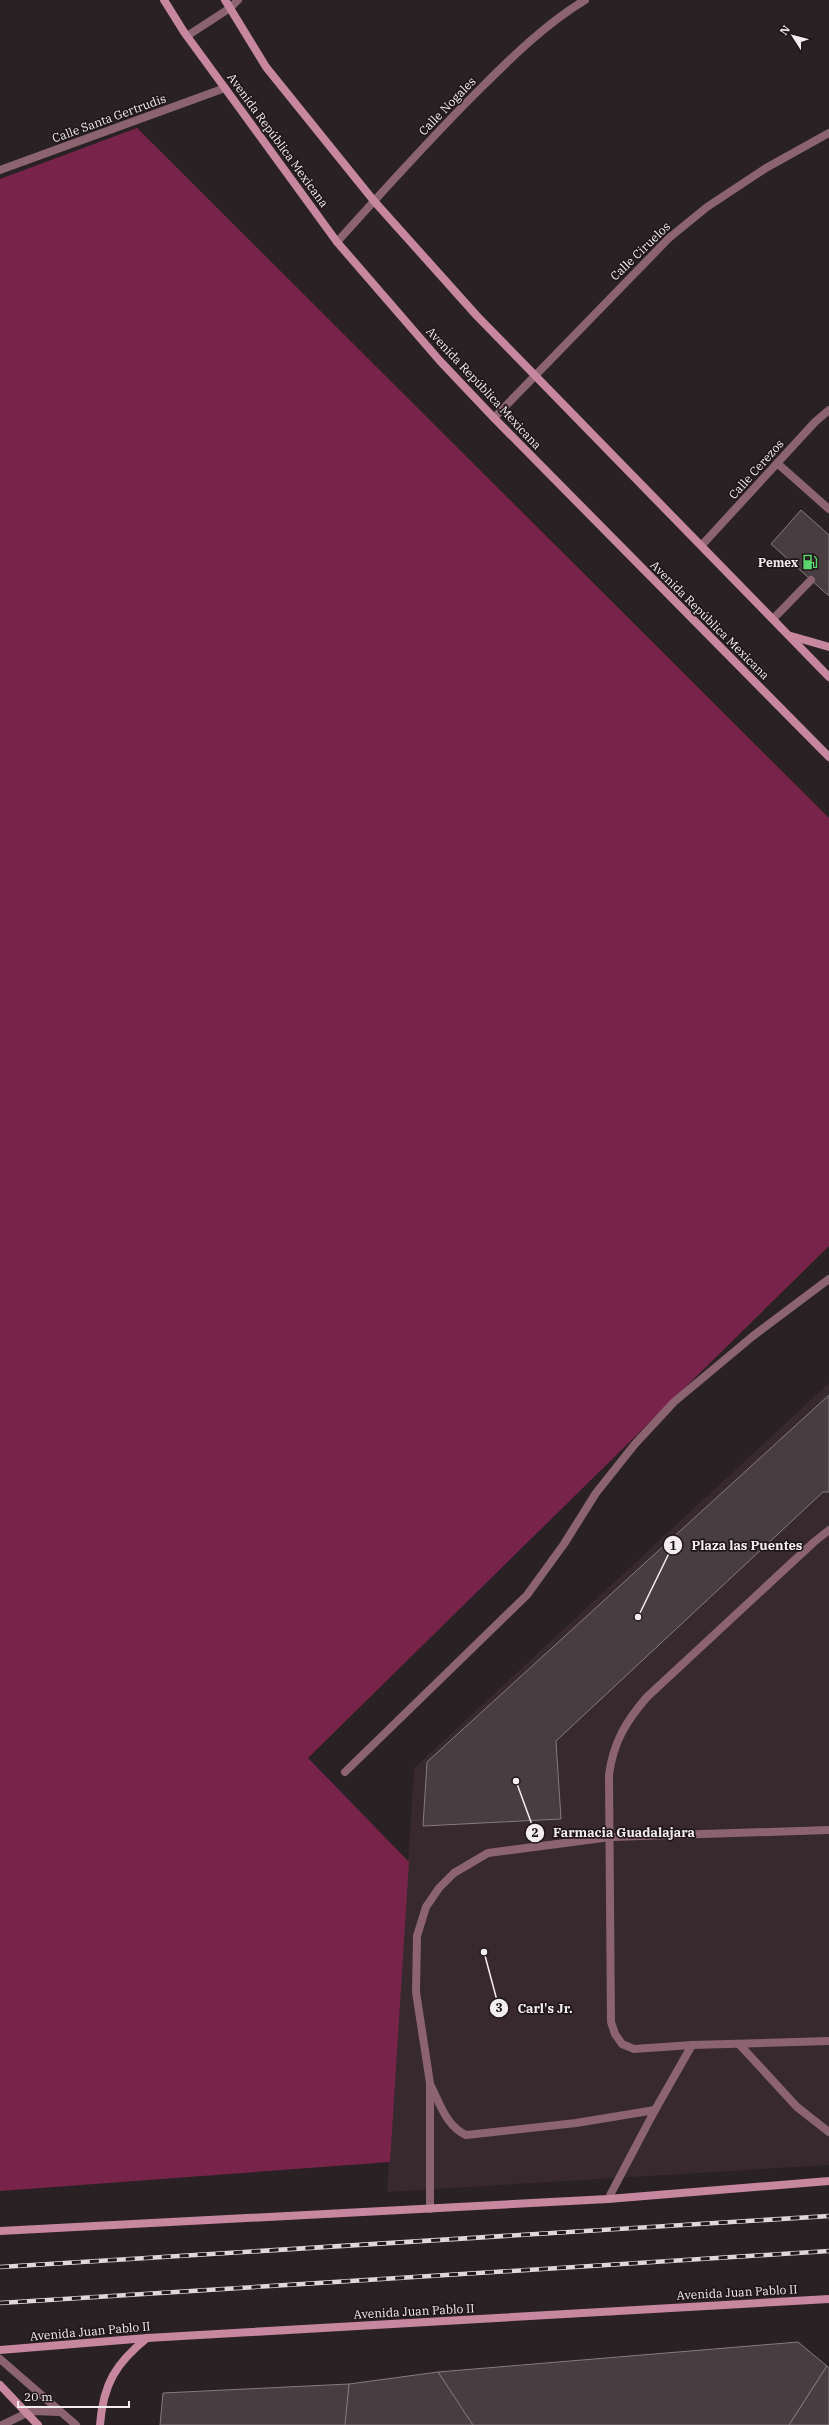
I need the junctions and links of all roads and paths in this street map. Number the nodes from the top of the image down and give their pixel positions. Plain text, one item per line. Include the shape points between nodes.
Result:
1 (164, 0) edge
2 (225, 0) edge
3 (238, 0) edge
4 (585, 0) edge
5 (230, 8) junction
6 (187, 36) junction
7 (225, 88) junction
8 (829, 133) edge
9 (0, 170) edge
10 (374, 201) junction
11 (337, 242) junction
12 (537, 376) junction
13 (829, 410) edge
14 (494, 418) junction
15 (777, 463) junction
16 (829, 509) edge
17 (702, 545) junction
18 (811, 580) dead end
19 (773, 618) junction
20 (790, 636) junction
21 (829, 647) edge
22 (829, 677) edge
23 (829, 757) edge
24 (829, 1279) edge
25 (829, 1530) edge
26 (345, 1772) dead end
27 (829, 1830) edge
28 (611, 1837) junction
29 (829, 2041) edge
30 (739, 2044) junction
31 (692, 2045) junction
32 (430, 2083) junction
33 (655, 2110) junction
34 (829, 2132) edge
35 (829, 2181) edge
36 (608, 2199) junction
37 (430, 2209) junction
38 (0, 2231) edge
39 (829, 2299) edge
40 (148, 2338) junction
41 (0, 2350) edge
42 (0, 2359) edge
43 (0, 2385) edge
44 (59, 2412) junction
45 (2, 2425) edge
46 (38, 2425) edge
47 (76, 2425) edge
48 (100, 2425) edge

1 - 6 street, Avenida República Mexicana
2 - 5 street
3 - 5 street
4 - 10 street, Calle Nogales via 563,13 514,56 452,116
5 - 6 street
5 - 10 street via 266,67
6 - 7 street, Avenida República Mexicana
7 - 9 street, Calle Santa Gertrudis
7 - 11 street, Avenida República Mexicana
8 - 12 street, Calle Ciruelos via 766,168 707,207 669,238
10 - 11 street, Calle Nogales
10 - 12 street via 477,316
11 - 14 street, Avenida República Mexicana via 440,361
12 - 14 street, Calle Ciruelos
12 - 17 street
13 - 15 street, Calle Cerezos
14 - 23 street, Avenida República Mexicana
15 - 16 street
15 - 17 street, Calle Cerezos
17 - 19 street
18 - 19 street
19 - 20 street
20 - 21 street
20 - 22 street
24 - 26 street via 753,1336 674,1402 635,1444 596,1493 527,1596
25 - 28 street via 647,1697 630,1717 612,1755 609,1776
27 - 28 street
28 - 31 street via 611,2022 615,2034 622,2044 634,2049
28 - 32 street via 488,1853 454,1873 439,1888 426,1907 417,1936 416,1992
29 - 30 street
30 - 31 street
30 - 34 street via 797,2107
31 - 33 street
32 - 33 street via 451,2125 466,2135 576,2123
32 - 37 street
33 - 36 street
35 - 36 street
36 - 37 street
37 - 38 street
39 - 40 street, Avenida Juan Pablo II
40 - 41 street, Avenida Juan Pablo II
40 - 48 street via 131,2351 117,2367 107,2386
42 - 44 street
43 - 46 street
44 - 45 street via 31,2411
44 - 47 street

